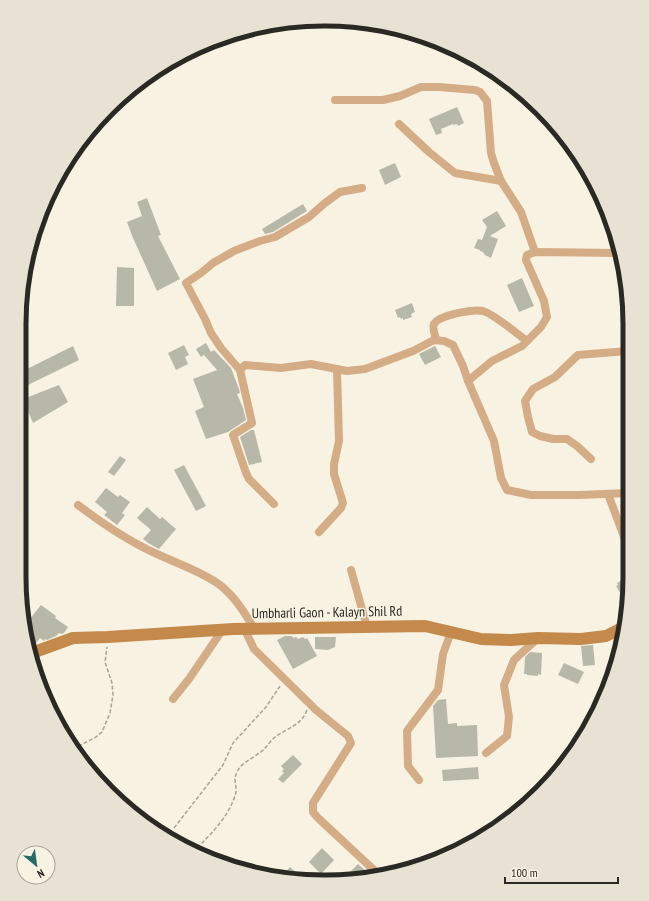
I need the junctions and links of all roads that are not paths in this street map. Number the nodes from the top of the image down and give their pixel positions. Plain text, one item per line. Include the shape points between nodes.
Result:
1 (335, 100) dead end
2 (399, 124) dead end
3 (501, 181) junction
4 (362, 188) dead end
5 (535, 252) junction
6 (614, 253) edge
7 (436, 339) junction
8 (527, 341) junction
9 (623, 351) edge
10 (337, 369) junction
11 (240, 370) junction
12 (468, 381) junction
13 (591, 459) dead end
14 (623, 493) edge
15 (608, 494) junction
16 (274, 504) dead end
17 (78, 506) dead end
18 (319, 532) dead end
19 (623, 534) edge
20 (351, 570) dead end
21 (367, 627) junction
22 (249, 628) junction
23 (223, 629) junction
24 (618, 630) edge
25 (451, 632) junction
26 (538, 638) junction
27 (36, 652) edge
28 (173, 698) dead end
29 (486, 752) dead end
30 (418, 780) dead end
31 (374, 870) edge

1 - 3 street via 383,100 421,87 480,92 486,101 491,153
2 - 3 street via 455,173
3 - 5 street via 521,212
4 - 11 street via 340,192 302,221 275,237 234,251 212,263 186,283 211,333
5 - 6 street
5 - 8 street via 527,255 526,260 544,301 547,318
7 - 8 street via 433,327 440,319 484,311
7 - 10 street via 365,369
7 - 12 street via 453,345
8 - 12 street via 492,361
9 - 13 street via 578,355 555,377 533,389 525,401 532,432 552,439 567,440
10 - 11 street via 311,364 281,368 245,365
10 - 18 street via 339,441 334,474 344,503
11 - 16 street via 252,423 233,435 249,479
12 - 15 street via 494,441 500,478 507,490 531,495
14 - 15 street
15 - 19 street
17 - 22 street via 124,537 220,585 239,603
20 - 21 street
21 - 22 street, Umbharli Gaon - Kalayn Shil Rd
21 - 25 street, Umbharli Gaon - Kalayn Shil Rd via 424,626
22 - 23 street, Umbharli Gaon - Kalayn Shil Rd
22 - 31 street via 254,649 309,703 348,736 351,743 313,802 313,812
23 - 27 street, Umbharli Gaon - Kalayn Shil Rd via 73,638
23 - 28 street
24 - 26 street, Umbharli Gaon - Kalayn Shil Rd via 606,636 580,639
25 - 26 street, Umbharli Gaon - Kalayn Shil Rd via 481,639
25 - 30 street via 443,654 438,690 407,732 408,766
26 - 29 street via 514,660 504,685 509,717 507,736

